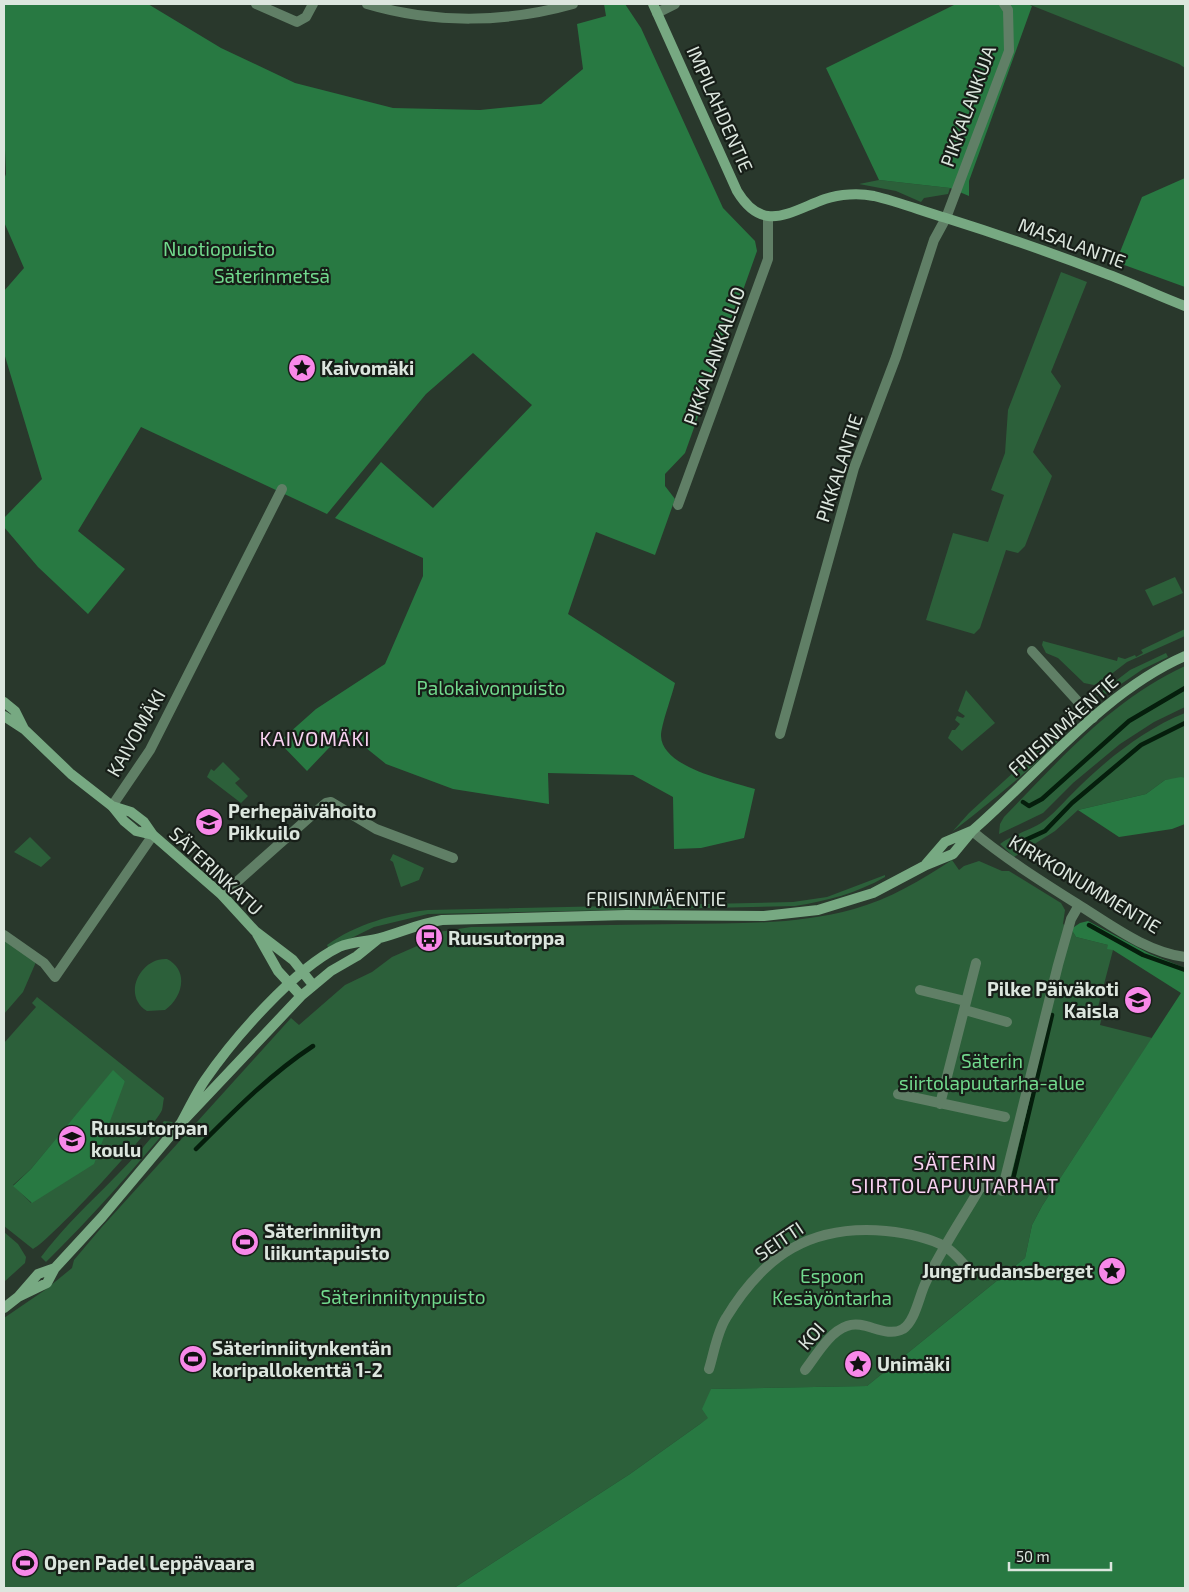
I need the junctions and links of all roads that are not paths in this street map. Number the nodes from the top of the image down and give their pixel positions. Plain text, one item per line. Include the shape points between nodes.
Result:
1 (256, 4) edge
2 (313, 4) edge
3 (367, 4) edge
4 (573, 4) edge
5 (675, 4) edge
6 (1004, 4) edge
7 (655, 8) edge
8 (768, 217) junction
9 (946, 218) junction
10 (1185, 306) edge
11 (282, 489) dead end
12 (678, 504) dead end
13 (1032, 651) dead end
14 (1185, 656) edge
15 (4, 702) edge
16 (4, 716) edge
17 (1093, 718) junction
18 (24, 729) junction
19 (780, 734) dead end
20 (112, 806) junction
21 (972, 831) junction
22 (153, 836) junction
23 (453, 858) dead end
24 (222, 895) junction
25 (1080, 905) junction
26 (255, 931) junction
27 (4, 935) edge
28 (379, 938) junction
29 (1185, 957) edge
30 (976, 963) dead end
31 (302, 972) junction
32 (288, 983) junction
33 (313, 986) junction
34 (920, 990) dead end
35 (301, 996) junction
36 (965, 1006) junction
37 (1007, 1022) dead end
38 (898, 1094) dead end
39 (940, 1104) junction
40 (1005, 1117) dead end
41 (181, 1123) junction
42 (946, 1247) junction
43 (972, 1273) dead end
44 (4, 1308) edge
45 (709, 1369) dead end
46 (805, 1370) dead end

1 - 2 street via 297,22 306,17
3 - 4 street via 437,18 472,19
5 - 7 street
6 - 9 street, PIKKALANKUJA via 1008,10 1010,51
7 - 8 main road, IMPILAHDENTIE via 737,191 755,211
8 - 9 main road, MASALANTIE via 787,216 827,198 868,195
8 - 12 street, PIKKALANKALLIO via 768,259
9 - 10 main road, MASALANTIE via 1106,273
9 - 19 street, PIKKALANTIE via 934,240 896,357 854,468
11 - 20 street, KAIVOMÄKI via 150,750
13 - 17 street
14 - 17 main road, FRIISINMÄENTIE via 1128,688
15 - 18 main road, SÄTERINKATU via 15,711
16 - 18 main road, SÄTERINKATU
17 - 21 main road, FRIISINMÄENTIE
18 - 20 main road, SÄTERINKATU via 70,774
20 - 22 main road, SÄTERINKATU via 131,812 144,822
21 - 25 street, KIRKKONUMMENTIE via 1017,866
21 - 28 main road, FRIISINMÄENTIE via 953,854 873,893 818,910 764,916 626,915 442,920 415,925
22 - 24 main road, SÄTERINKATU
22 - 27 street via 55,977 44,963
23 - 24 street via 376,829 331,802
24 - 26 main road, SÄTERINKATU
25 - 29 street, KIRKKONUMMENTIE via 1144,944
25 - 42 street via 1071,918 1058,965 1003,1186 980,1188
26 - 31 main road, SÄTERINKATU via 293,960
26 - 32 main road, SÄTERINKATU
28 - 31 main road, FRIISINMÄENTIE via 344,946
28 - 33 main road, FRIISINMÄENTIE
30 - 36 street
31 - 32 main road, FRIISINMÄENTIE
31 - 33 main road, SÄTERINKATU
32 - 35 main road, SÄTERINKATU
32 - 41 main road, FRIISINMÄENTIE via 225,1053 204,1081
33 - 35 main road, FRIISINMÄENTIE
34 - 36 street
35 - 41 main road, FRIISINMÄENTIE
36 - 37 street
36 - 39 street
38 - 39 street
39 - 40 street
41 - 44 main road via 102,1218 55,1268 38,1274
42 - 43 street, SEITTI
42 - 45 street, SEITTI via 905,1232 866,1229 827,1232 802,1242 774,1261 750,1284 724,1320
42 - 46 street, KOI via 925,1284 910,1322 904,1328 881,1331 861,1324 847,1326 836,1332

